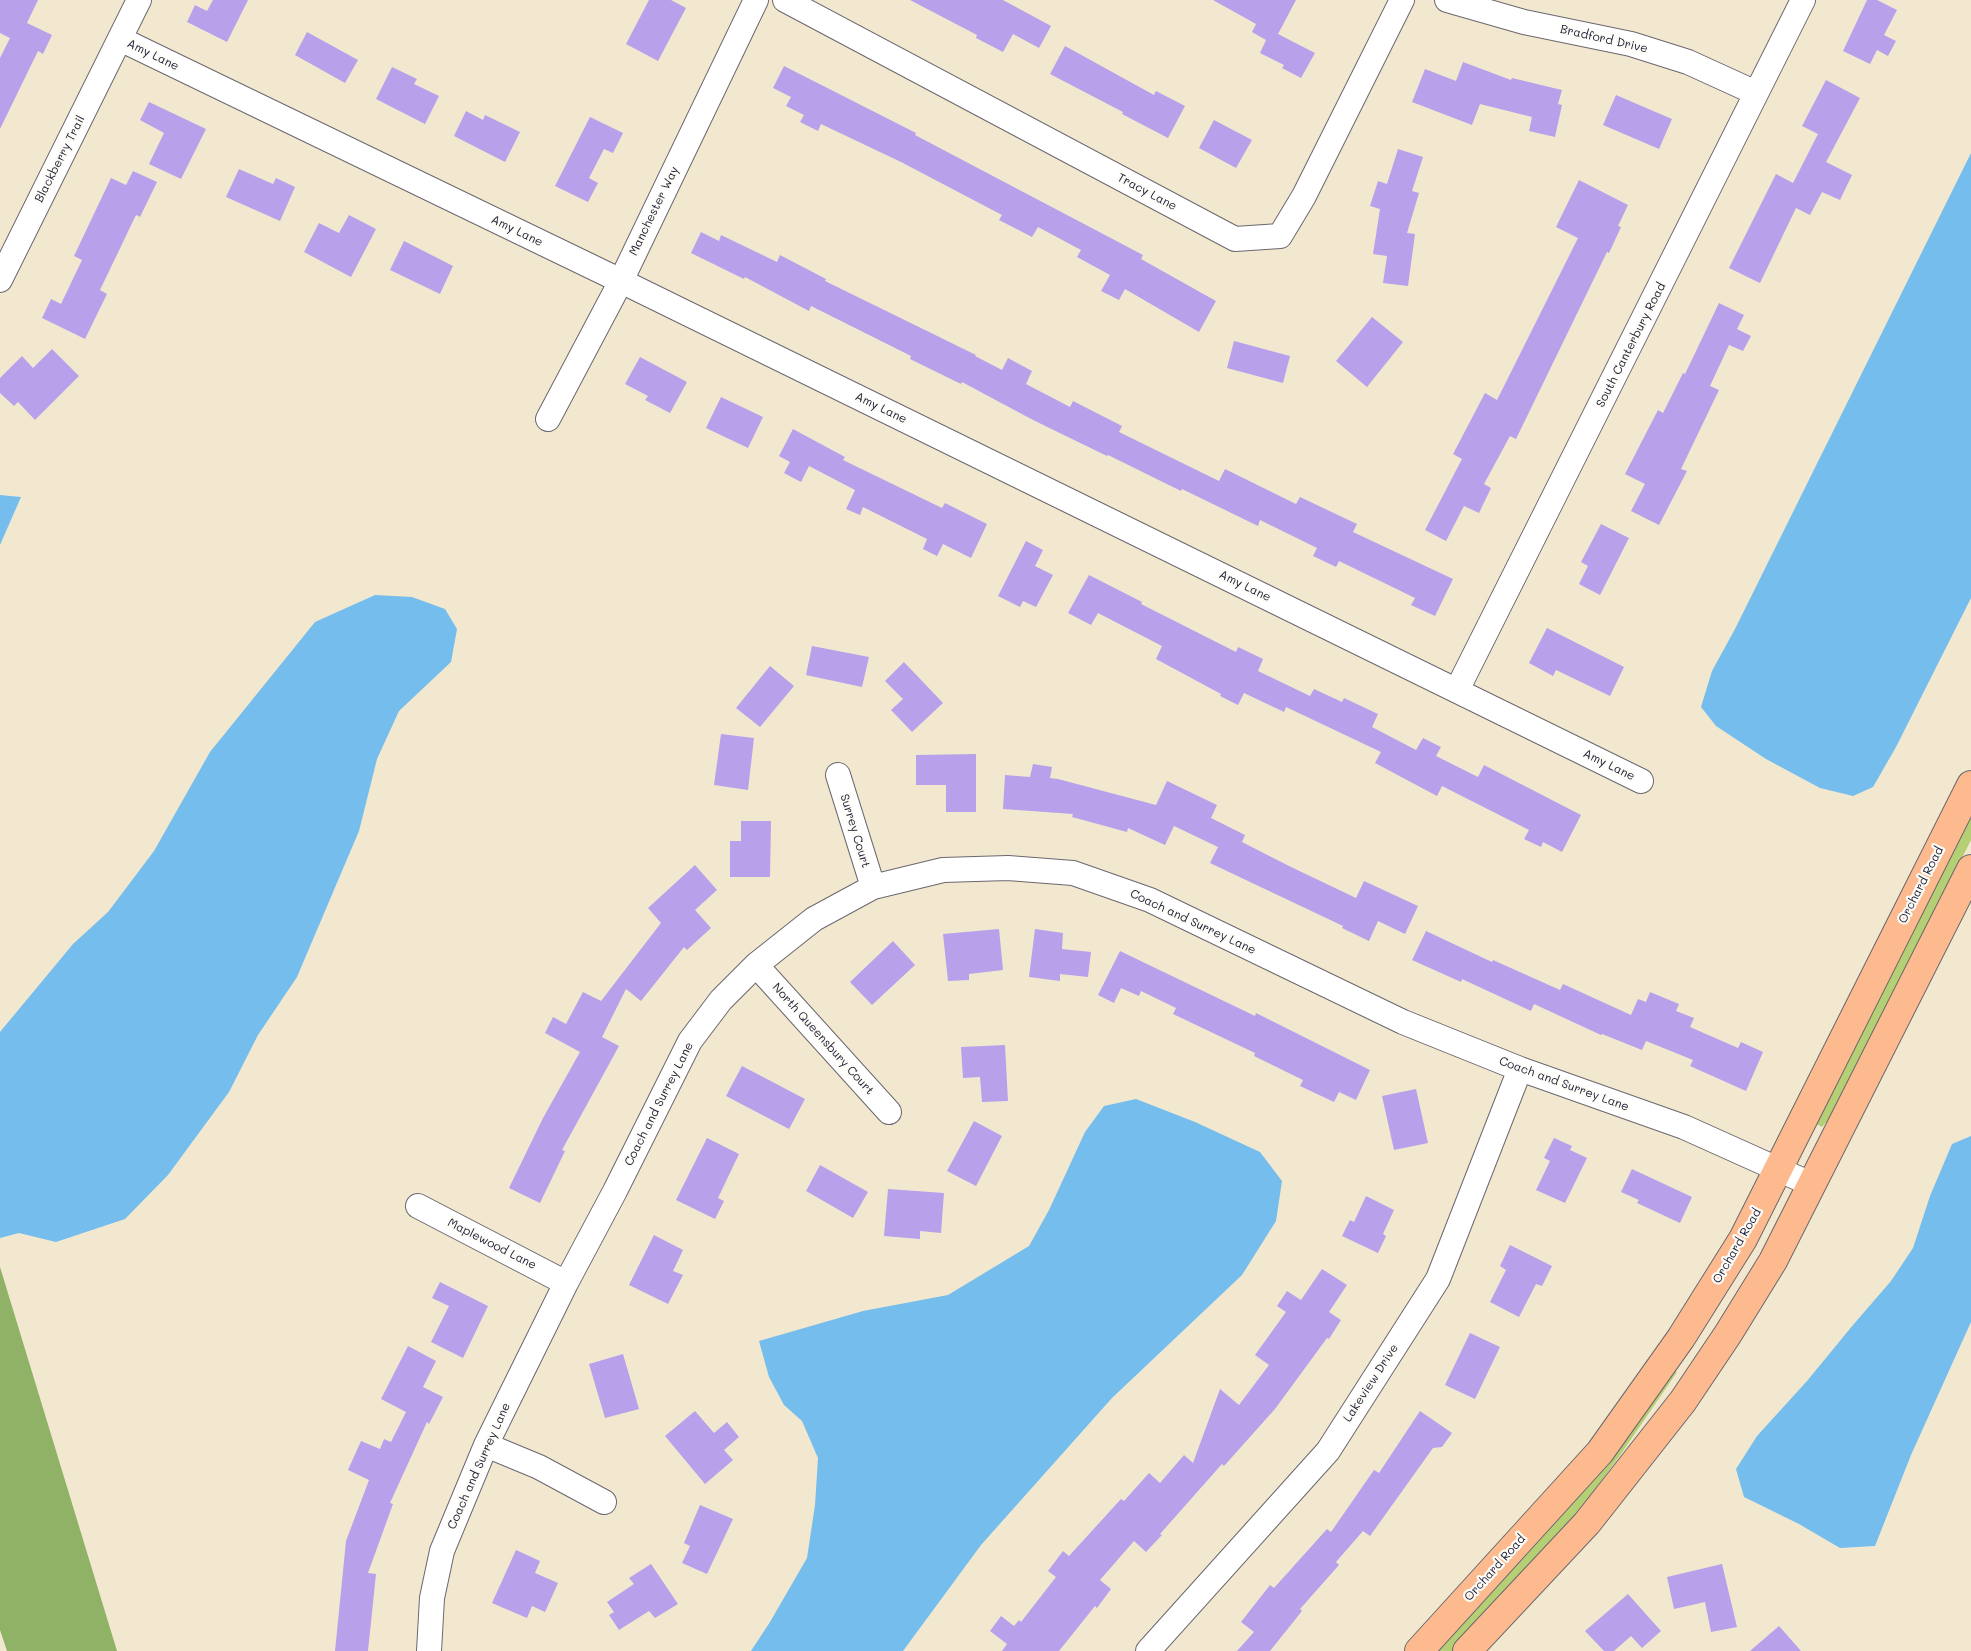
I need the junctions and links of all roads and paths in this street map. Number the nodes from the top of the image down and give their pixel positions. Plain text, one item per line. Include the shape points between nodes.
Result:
1 (139, 0) edge
2 (756, 0) edge
3 (785, 0) edge
4 (1402, 0) edge
5 (1447, 0) edge
6 (1803, 0) edge
7 (120, 39) junction
8 (1756, 93) junction
9 (0, 280) edge
10 (621, 281) junction
11 (548, 419) dead end
12 (1458, 690) junction
13 (838, 776) dead end
14 (1641, 781) dead end
15 (1971, 785) edge
16 (1971, 869) edge
17 (873, 886) junction
18 (756, 965) junction
19 (1520, 1069) junction
20 (889, 1112) dead end
21 (1778, 1170) junction
22 (1812, 1185) junction
23 (418, 1206) dead end
24 (566, 1283) junction
25 (486, 1445) junction
26 (604, 1502) dead end
27 (429, 1651) edge
28 (1148, 1651) edge
29 (1419, 1651) edge
30 (1467, 1651) edge

1 - 7 street, Blackberry Trail
2 - 10 street, Manchester Way
3 - 4 street, Tracy Lane via 1236,239 1280,236 1304,196
5 - 8 street, Bradford Drive via 1524,22 1631,44 1688,62
6 - 8 street, South Canterbury Road
7 - 9 street, Blackberry Trail
7 - 10 street, Amy Lane
8 - 12 street, South Canterbury Road
10 - 11 street, Manchester Way
10 - 12 street, Amy Lane
12 - 14 street, Amy Lane
13 - 17 street, Surrey Court
15 - 21 main road, Orchard Road
16 - 22 main road
17 - 18 street, Coach and Surrey Lane via 814,919
17 - 19 street, Coach and Surrey Lane via 943,870 1008,868 1073,873 1150,900 1403,1022
18 - 20 street, North Queensbury Court
18 - 24 street, Coach and Surrey Lane via 721,1000 690,1041
19 - 21 street, Coach and Surrey Lane via 1684,1127
19 - 28 street, Lakeview Drive via 1433,1288 1328,1451
21 - 22 street, Coach and Surrey Lane
21 - 29 main road, Orchard Road via 1744,1240 1682,1338 1600,1452
22 - 30 main road via 1773,1261 1683,1401 1587,1523
23 - 24 street, Maplewood Lane
24 - 25 street, Coach and Surrey Lane
25 - 26 street via 539,1467
25 - 27 street, Coach and Surrey Lane via 442,1551 432,1598

